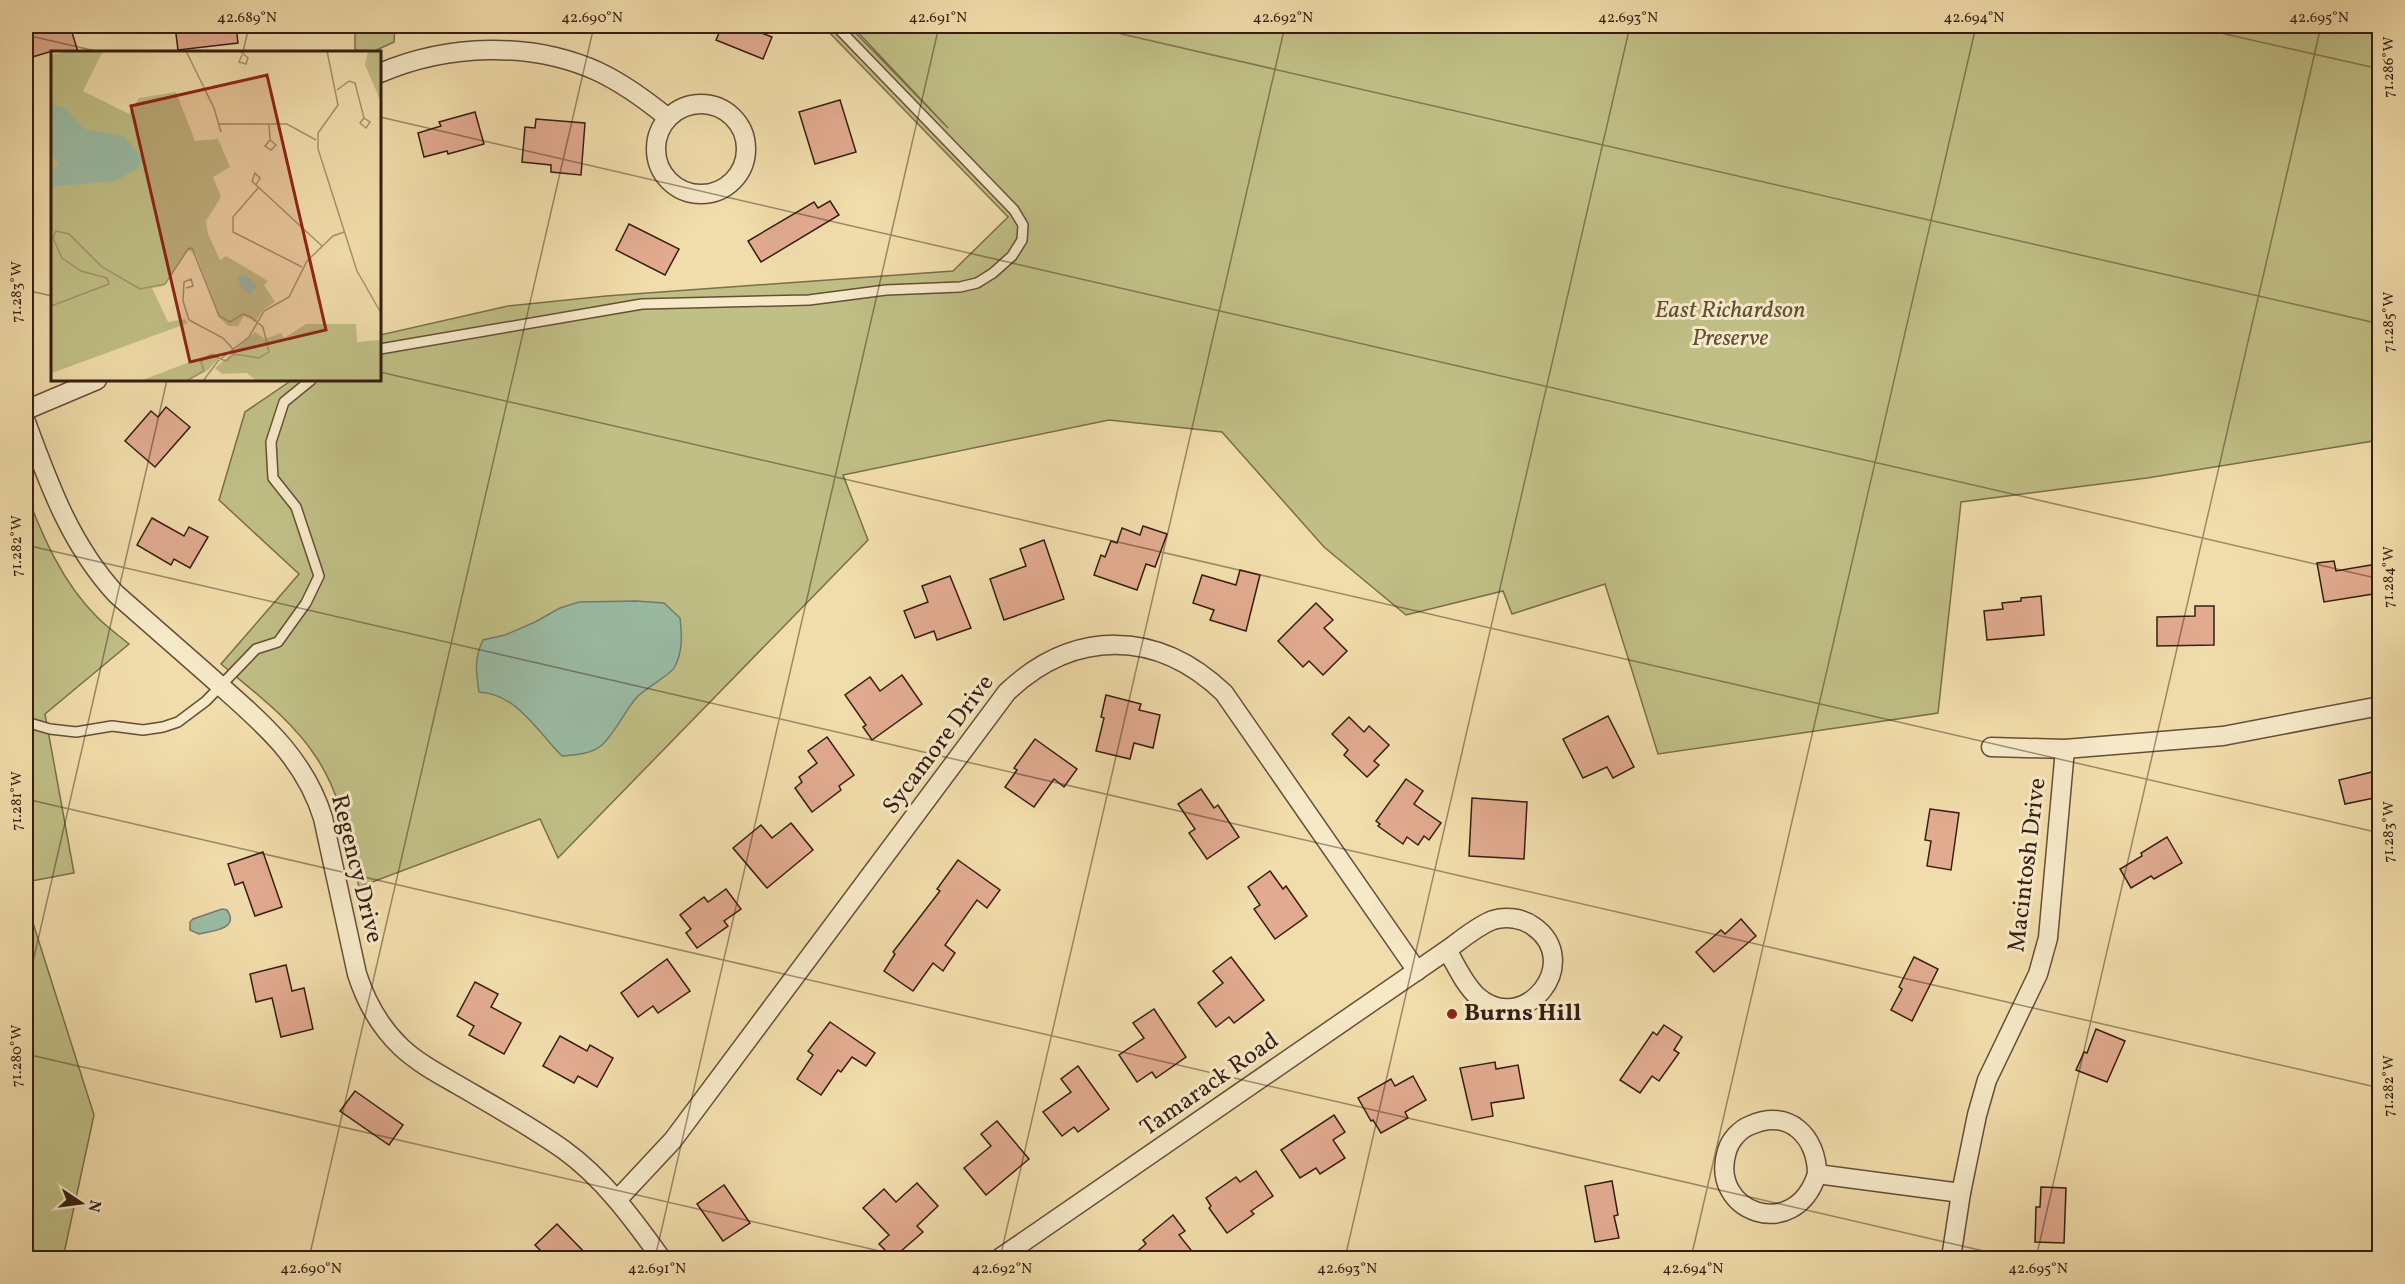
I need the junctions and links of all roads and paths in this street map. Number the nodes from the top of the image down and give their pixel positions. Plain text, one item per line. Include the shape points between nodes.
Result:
1 (836, 26) edge
2 (381, 74) edge
3 (668, 117) junction
4 (381, 349) edge
5 (95, 381) edge
6 (310, 381) edge
7 (26, 410) edge
8 (26, 422) edge
9 (220, 686) junction
10 (2379, 706) edge
11 (26, 722) edge
12 (1991, 747) dead end
13 (2066, 749) junction
14 (1447, 950) junction
15 (1417, 971) junction
16 (1817, 1174) junction
17 (1960, 1193) junction
18 (617, 1200) junction
19 (661, 1258) edge
20 (1000, 1258) edge
21 (1951, 1258) edge

1 - 4 lane via 1014,210 1023,225 1022,240 1012,256 993,273 977,283 960,286 809,300 642,304
2 - 3 street via 445,54 493,50 538,54 600,72
3 - 3 street via 658,134 656,154 668,180 684,191 703,195 722,190 737,177 745,159 746,140 731,114 704,103 684,106
5 - 7 street
6 - 9 lane via 284,402 271,442 273,478 296,507 319,576 306,603 278,642 256,649
8 - 9 street, Regency Drive via 62,515 100,577
9 - 11 lane via 193,712 163,728 112,726 76,732
9 - 18 street, Regency Drive via 273,734 309,783 323,818 362,990 389,1035 428,1067 566,1151
10 - 13 street via 2223,736
12 - 13 street
13 - 17 street, Macintosh Drive via 2048,938 2038,974 1987,1080
14 - 14 street, Tamarack Road via 1493,920 1521,920 1538,929 1549,945 1549,981 1538,997 1521,1006 1493,1006 1477,996
14 - 15 street, Tamarack Road
15 - 18 street, Sycamore Drive via 1224,693 1175,657 1136,646 1075,650 1038,666 1007,692 673,1140
15 - 20 street, Tamarack Road
16 - 16 street via 1802,1203 1772,1214 1741,1204 1731,1192 1724,1160 1737,1134 1749,1125 1778,1120 1804,1133 1813,1145
16 - 17 street
17 - 21 street, Macintosh Drive
18 - 19 street, Regency Drive

